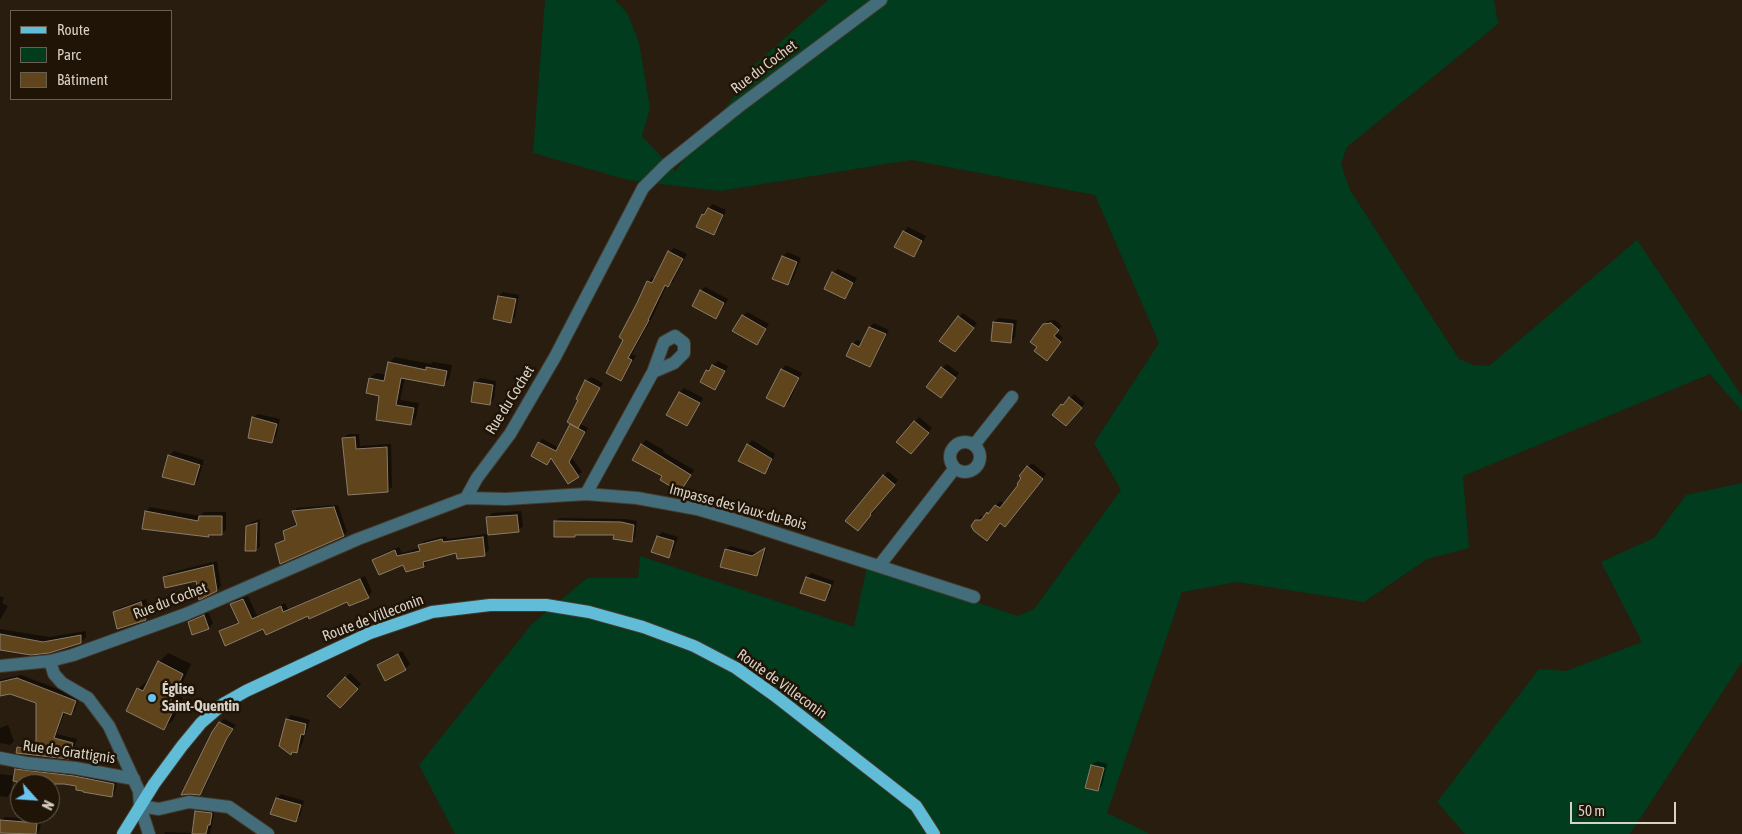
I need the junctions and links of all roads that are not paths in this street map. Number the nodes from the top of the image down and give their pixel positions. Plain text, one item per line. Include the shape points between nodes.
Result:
1 (881, 0) edge
2 (653, 372) dead end
3 (1012, 397) dead end
4 (974, 445) junction
5 (955, 468) junction
6 (586, 494) junction
7 (466, 498) junction
8 (879, 566) junction
9 (974, 598) dead end
10 (50, 661) junction
11 (0, 666) edge
12 (0, 758) edge
13 (134, 778) junction
14 (140, 806) junction
15 (123, 834) edge
16 (149, 834) edge
17 (268, 834) edge
18 (934, 834) edge

1 - 7 street, Rue du Cochet via 666,164 643,188 555,357 510,434
2 - 6 street
3 - 4 street
4 - 5 street via 964,442 955,445 950,459
4 - 5 street via 980,457 976,466 968,471
5 - 8 street
6 - 7 street, Impasse des Vaux-du-Bois
6 - 8 street, Impasse des Vaux-du-Bois via 637,498 697,510
7 - 10 street, Rue du Cochet via 358,539 186,614
8 - 9 street, Impasse des Vaux-du-Bois
10 - 11 street, Rue du Cochet
10 - 13 street via 54,674 62,683 88,698 109,726
12 - 13 street, Rue de Grattignis
13 - 14 street
14 - 15 main road, Route de Villeconin
14 - 16 street
14 - 17 street via 159,809 189,802 229,807
14 - 18 main road, Route de Villeconin via 201,723 223,704 246,691 370,634 432,612 490,605 546,605 643,626 694,646 736,668 916,806

